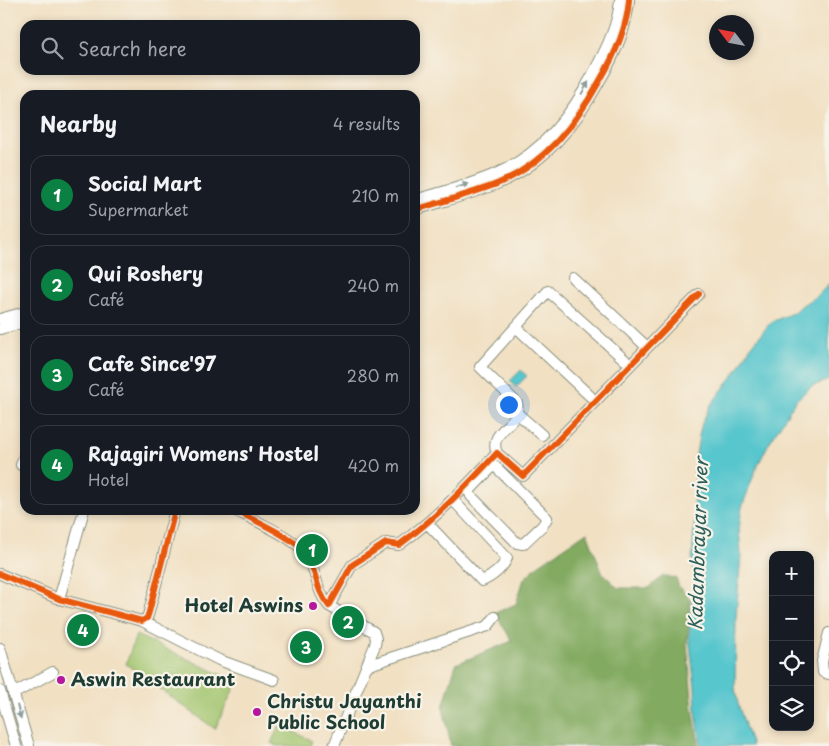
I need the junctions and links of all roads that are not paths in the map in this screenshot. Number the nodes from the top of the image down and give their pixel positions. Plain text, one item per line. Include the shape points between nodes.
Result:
1 (620, 0) edge
2 (629, 0) edge
3 (420, 198) edge
4 (420, 208) edge
5 (573, 278) dead end
6 (699, 294) dead end
7 (20, 313) edge
8 (0, 319) edge
9 (20, 323) edge
10 (516, 326) junction
11 (0, 329) edge
12 (647, 347) junction
13 (625, 360) dead end
14 (590, 396) dead end
15 (517, 413) junction
16 (542, 435) dead end
17 (497, 453) junction
18 (492, 463) junction
19 (453, 500) junction
20 (83, 515) edge
21 (174, 515) edge
22 (244, 515) edge
23 (428, 524) junction
24 (0, 574) edge
25 (59, 599) junction
26 (329, 606) junction
27 (495, 616) dead end
28 (142, 621) junction
29 (829, 633) edge
30 (0, 648) edge
31 (366, 666) junction
32 (53, 672) dead end
33 (829, 674) edge
34 (274, 680) dead end
35 (0, 691) edge
36 (13, 694) junction
37 (16, 746) edge
38 (29, 746) edge
39 (334, 746) edge

3 -> 1 street via 496,174 524,159 546,140 565,119 592,76 612,34
2 - 4 street via 624,27 609,64 582,111 553,147 524,170 500,182
5 - 12 street
6 - 12 street
7 - 8 street
9 - 11 street
10 - 13 street via 548,291
10 - 14 street
10 - 15 street via 480,367 517,403
12 - 17 street via 523,476
15 - 16 street
15 - 17 street via 496,437 494,446
17 - 18 street
18 - 18 street via 547,518 523,544 517,543 469,491
18 - 19 street
19 - 23 street
19 - 23 street via 507,558 491,577 482,581
20 - 25 street
21 - 28 street via 149,612
22 - 26 street via 288,538 308,555 322,598
23 - 26 street via 399,546 386,543 352,565
24 - 25 street
25 - 28 street
26 - 31 street via 375,634 376,645
27 - 31 street via 488,626
28 - 34 street via 219,660
29 - 33 street via 822,662 823,672
30 - 36 street
31 - 39 street
32 - 36 street
35 - 37 street
36 -> 38 street

